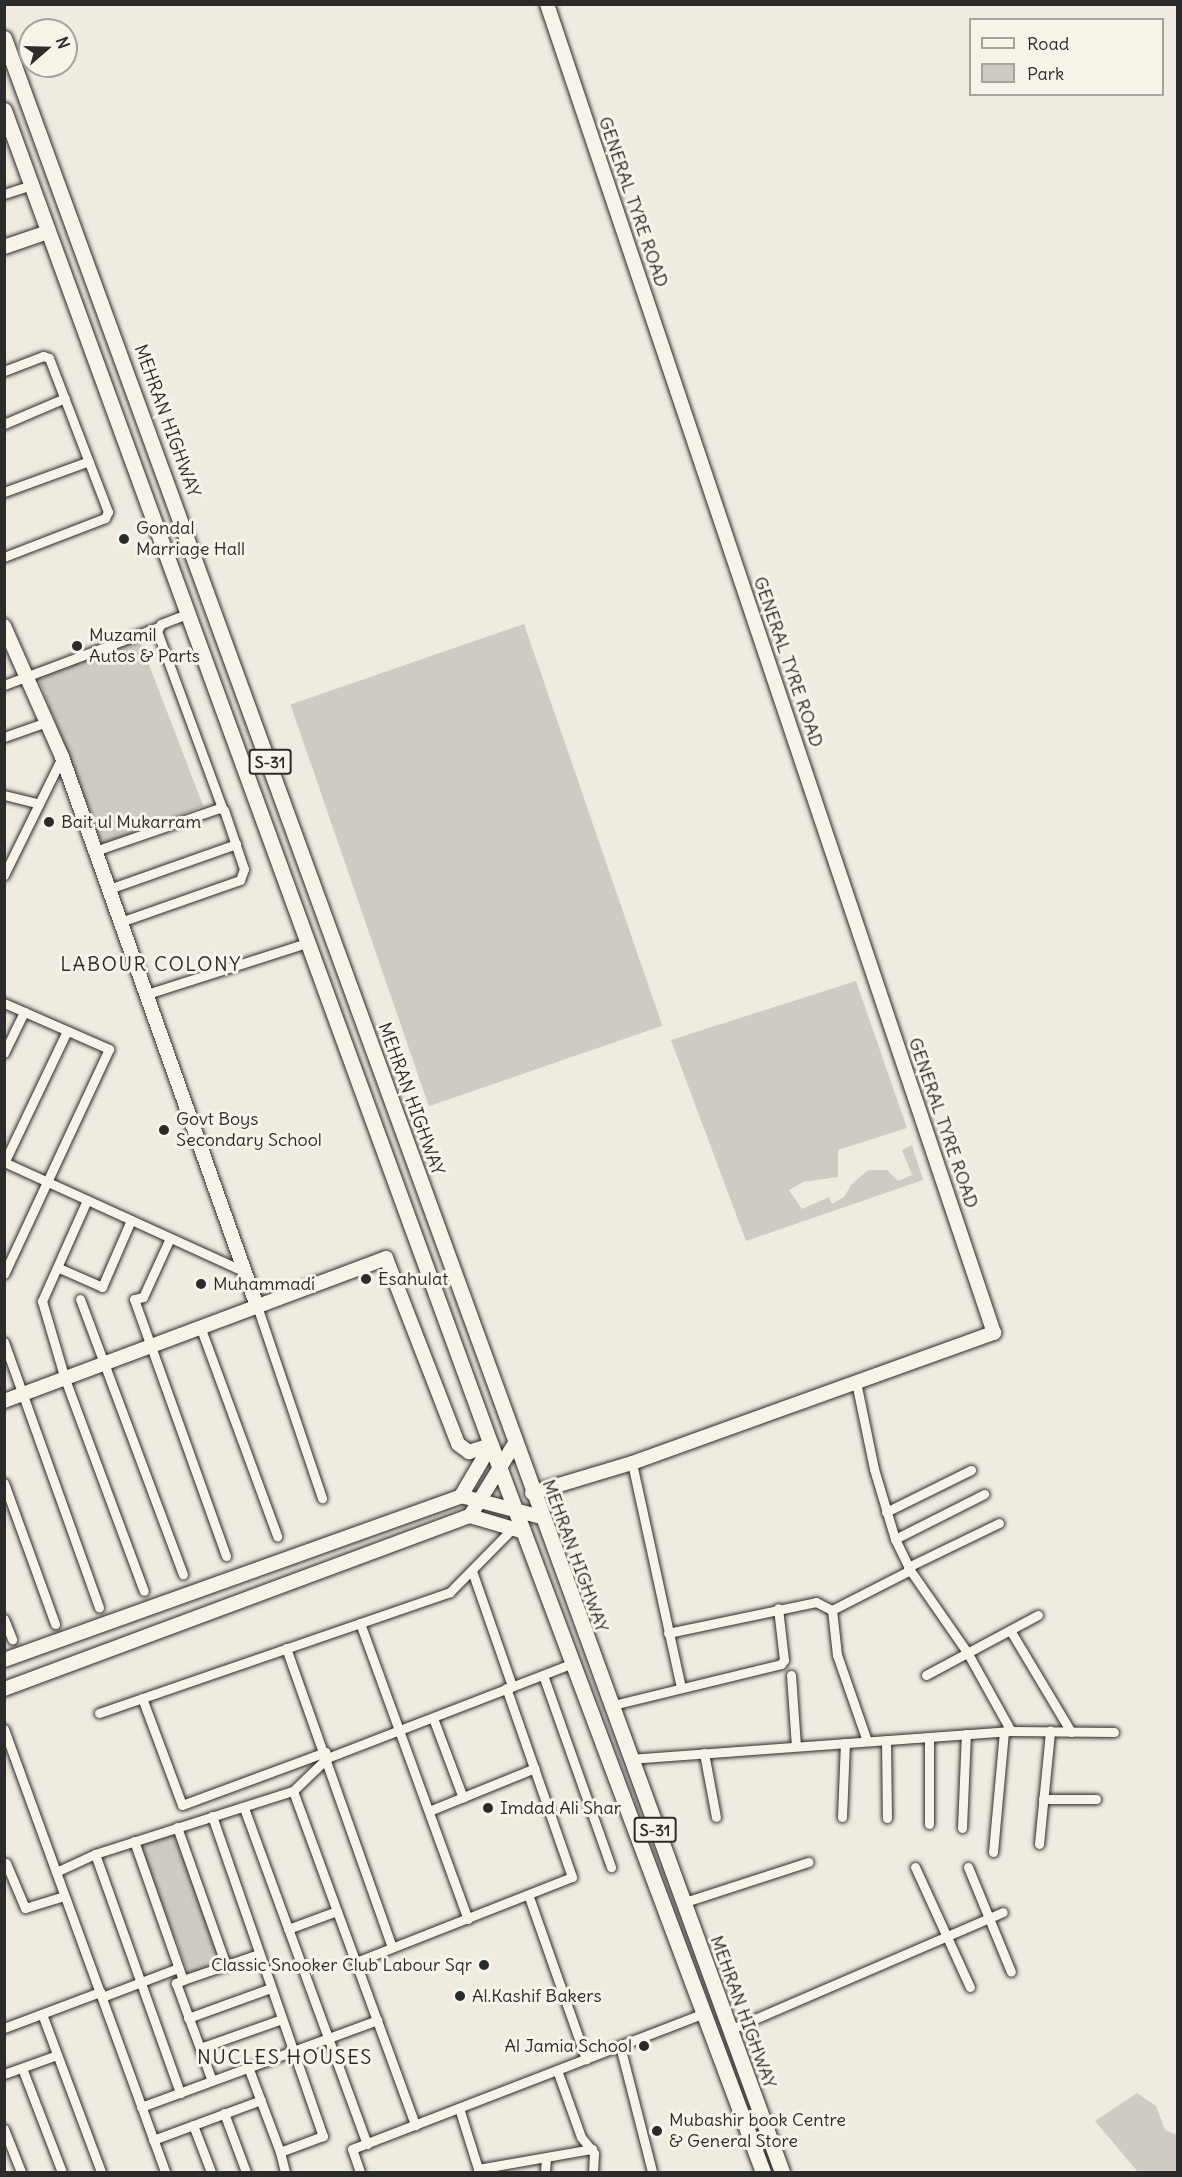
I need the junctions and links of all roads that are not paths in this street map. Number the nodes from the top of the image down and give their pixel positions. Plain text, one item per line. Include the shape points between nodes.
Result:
1 (547, 4) edge
2 (4, 38) edge
3 (4, 110) edge
4 (32, 185) junction
5 (4, 194) edge
6 (48, 231) junction
7 (4, 247) edge
8 (4, 371) edge
9 (65, 398) junction
10 (4, 424) edge
11 (89, 461) junction
12 (163, 468) junction
13 (137, 478) junction
14 (4, 492) edge
15 (4, 557) edge
16 (187, 614) junction
17 (4, 626) edge
18 (158, 627) junction
19 (28, 677) junction
20 (4, 685) edge
21 (47, 722) junction
22 (4, 737) edge
23 (62, 757) junction
24 (4, 795) edge
25 (39, 804) junction
26 (222, 808) junction
27 (236, 844) junction
28 (95, 851) junction
29 (4, 875) edge
30 (109, 889) junction
31 (121, 922) junction
32 (307, 943) junction
33 (147, 994) junction
34 (4, 1003) edge
35 (24, 1011) junction
36 (67, 1031) junction
37 (4, 1053) edge
38 (5, 1162) edge
39 (49, 1182) junction
40 (87, 1200) junction
41 (131, 1220) junction
42 (170, 1238) junction
43 (59, 1268) junction
44 (245, 1272) junction
45 (4, 1274) edge
46 (80, 1299) dead end
47 (257, 1306) junction
48 (201, 1329) junction
49 (4, 1342) edge
50 (153, 1347) junction
51 (105, 1364) junction
52 (65, 1379) junction
53 (856, 1382) junction
54 (24, 1394) junction
55 (4, 1401) edge
56 (515, 1443) junction
57 (491, 1445) junction
58 (632, 1463) junction
59 (500, 1467) junction
60 (971, 1470) dead end
61 (4, 1483) edge
62 (532, 1493) junction
63 (984, 1494) dead end
64 (461, 1496) junction
65 (322, 1498) dead end
66 (479, 1500) junction
67 (516, 1511) junction
68 (886, 1512) junction
69 (470, 1516) junction
70 (541, 1517) junction
71 (999, 1523) dead end
72 (518, 1530) junction
73 (277, 1536) dead end
74 (896, 1539) junction
75 (226, 1556) dead end
76 (909, 1568) junction
77 (472, 1571) junction
78 (183, 1574) dead end
79 (144, 1591) dead end
80 (99, 1608) dead end
81 (778, 1608) junction
82 (832, 1610) junction
83 (1038, 1616) dead end
84 (4, 1620) edge
85 (360, 1623) junction
86 (55, 1624) dead end
87 (1010, 1630) junction
88 (668, 1633) junction
89 (12, 1639) dead end
90 (286, 1648) junction
91 (967, 1652) junction
92 (4, 1660) edge
93 (573, 1663) junction
94 (543, 1675) junction
95 (791, 1675) dead end
96 (926, 1675) dead end
97 (509, 1687) junction
98 (681, 1688) junction
99 (4, 1689) edge
100 (142, 1698) junction
101 (609, 1706) junction
102 (99, 1713) dead end
103 (433, 1718) junction
104 (4, 1729) edge
105 (399, 1730) junction
106 (1007, 1731) junction
107 (1050, 1731) junction
108 (1071, 1732) junction
109 (1114, 1732) dead end
110 (966, 1734) junction
111 (929, 1737) junction
112 (885, 1740) junction
113 (867, 1741) junction
114 (845, 1743) junction
115 (796, 1746) junction
116 (704, 1753) junction
117 (326, 1755) junction
118 (629, 1759) junction
119 (535, 1768) junction
120 (293, 1791) junction
121 (463, 1798) junction
122 (1043, 1798) junction
123 (1096, 1800) dead end
124 (244, 1808) junction
125 (429, 1811) junction
126 (212, 1816) junction
127 (716, 1817) dead end
128 (842, 1817) dead end
129 (887, 1818) dead end
130 (929, 1824) dead end
131 (177, 1827) junction
132 (962, 1828) dead end
133 (134, 1841) junction
134 (1039, 1844) dead end
135 (993, 1852) dead end
136 (95, 1854) junction
137 (5, 1862) edge
138 (808, 1862) dead end
139 (611, 1867) dead end
140 (915, 1867) dead end
141 (968, 1867) dead end
142 (56, 1872) junction
143 (64, 1896) junction
144 (529, 1897) junction
145 (682, 1903) junction
146 (337, 1911) junction
147 (1003, 1912) dead end
148 (468, 1919) junction
149 (988, 1919) junction
150 (288, 1929) junction
151 (946, 1937) junction
152 (392, 1947) junction
153 (259, 1954) junction
154 (356, 1962) junction
155 (226, 1965) junction
156 (178, 1968) junction
157 (1011, 1972) dead end
158 (183, 1980) junction
159 (140, 1982) junction
160 (970, 1987) dead end
161 (271, 1988) junction
162 (101, 1995) junction
163 (704, 2013) junction
164 (42, 2014) junction
165 (188, 2018) junction
166 (282, 2019) junction
167 (377, 2020) junction
168 (4, 2028) edge
169 (729, 2030) junction
170 (328, 2037) junction
171 (620, 2046) junction
172 (200, 2048) junction
173 (294, 2050) junction
174 (57, 2055) junction
175 (586, 2059) junction
176 (249, 2067) junction
177 (22, 2068) junction
178 (557, 2070) junction
179 (4, 2074) edge
180 (212, 2080) junction
181 (180, 2093) junction
182 (261, 2100) junction
183 (141, 2107) junction
184 (459, 2108) junction
185 (224, 2113) junction
186 (193, 2125) junction
187 (415, 2125) junction
188 (4, 2129) edge
189 (153, 2140) junction
190 (366, 2144) junction
191 (592, 2149) junction
192 (280, 2152) junction
193 (546, 2159) junction
194 (479, 2171) edge
195 (21, 2172) edge
196 (62, 2172) edge
197 (101, 2172) edge
198 (165, 2172) edge
199 (211, 2172) edge
200 (246, 2172) edge
201 (285, 2172) edge
202 (359, 2172) edge
203 (545, 2172) edge
204 (593, 2172) edge
205 (652, 2172) edge
206 (763, 2172) edge
207 (782, 2172) edge

1 - 53 street, GENERAL TYRE ROAD via 994,1332
2 - 12 main road, MEHRAN HIGHWAY / S-31
3 - 4 main road, MEHRAN HIGHWAY / S-31
4 - 5 street
4 - 6 main road, MEHRAN HIGHWAY / S-31
6 - 7 street
6 - 13 main road, MEHRAN HIGHWAY / S-31
8 - 9 street via 47,356
9 - 10 street
9 - 11 street
11 - 14 street
11 - 15 street via 108,515
12 - 13 main road
12 - 56 main road, MEHRAN HIGHWAY / S-31
13 - 16 main road, MEHRAN HIGHWAY / S-31
16 - 18 street
16 - 32 main road, MEHRAN HIGHWAY / S-31
17 - 19 street
18 - 19 street
18 - 26 street
19 - 20 street
19 - 21 street
21 - 22 street
21 - 23 street
23 - 25 street
23 - 28 street
24 - 25 street
25 - 29 street
26 - 27 street
26 - 28 street
27 - 30 street
27 - 31 street via 244,869 240,880
28 - 30 street
30 - 31 street
31 - 33 street
32 - 33 street
32 - 57 main road, MEHRAN HIGHWAY / S-31
33 - 44 street
34 - 35 street
35 - 36 street
35 - 37 street
36 - 38 street
36 - 39 street via 110,1049
38 - 39 street
39 - 40 street
39 - 45 street
40 - 41 street
40 - 43 street
41 - 42 street
41 - 43 street via 102,1287
42 - 44 street
42 - 50 street via 142,1297 135,1299
43 - 52 street via 42,1301
44 - 47 street
46 - 51 street
47 - 48 street
47 - 57 street via 386,1258 458,1444 469,1452
47 - 65 street
48 - 50 street
48 - 73 street
49 - 54 street
50 - 51 street
50 - 75 street
51 - 52 street
51 - 78 street
52 - 54 street
52 - 79 street
53 - 58 street
53 - 68 street
54 - 55 street
54 - 80 street
56 - 59 street
56 - 62 main road, MEHRAN HIGHWAY / S-31
57 - 59 main road, MEHRAN HIGHWAY / S-31
57 - 64 street
58 - 62 street
58 - 88 street
59 - 66 street
59 - 67 main road, MEHRAN HIGHWAY / S-31
60 - 68 street
61 - 86 street
62 - 70 main road, MEHRAN HIGHWAY / S-31
63 - 74 street
64 - 66 street
64 - 92 street
66 - 67 street
66 - 69 street
67 - 70 street
67 - 72 main road, MEHRAN HIGHWAY / S-31
68 - 74 street
69 - 72 street
69 - 99 street
70 - 101 main road, MEHRAN HIGHWAY / S-31
71 - 76 street
72 - 77 street
72 - 93 main road, MEHRAN HIGHWAY / S-31
74 - 76 street
76 - 82 street
76 - 91 street
77 - 85 street via 450,1592
77 - 97 street
81 - 82 street via 816,1602
81 - 88 street
81 - 98 street via 784,1660 781,1664
82 - 113 street via 837,1655
83 - 87 street
84 - 89 street
85 - 90 street
85 - 105 street
87 - 91 street
87 - 108 street
88 - 98 street
90 - 100 street
90 - 117 street
91 - 96 street
91 - 106 street
93 - 94 street
93 - 163 main road, MEHRAN HIGHWAY / S-31
94 - 97 street
94 - 139 street
95 - 115 street
97 - 103 street
97 - 119 street
98 - 101 street
100 - 102 street
100 - 117 street via 182,1805
101 - 118 main road, MEHRAN HIGHWAY / S-31
103 - 105 street
103 - 121 street
104 - 142 street
105 - 117 street
105 - 125 street
106 - 107 street
106 - 110 street
106 - 135 street
107 - 108 street
107 - 122 street
108 - 109 street
110 - 111 street
110 - 132 street
111 - 112 street
111 - 130 street
112 - 113 street
112 - 129 street
113 - 114 street
114 - 115 street
114 - 128 street
115 - 116 street
116 - 118 street
116 - 127 street
117 - 120 street
117 - 152 street
118 - 145 main road, MEHRAN HIGHWAY / S-31
119 - 121 street
119 - 144 street via 572,1877
120 - 124 street
120 - 146 street
121 - 125 street
122 - 123 street
122 - 134 street
124 - 126 street
124 - 150 street
125 - 148 street
126 - 131 street
126 - 153 street
131 - 133 street
131 - 155 street
133 - 136 street
133 - 156 street
136 - 142 street
136 - 159 street
137 - 143 street via 25,1908
138 - 145 street
140 - 151 street
141 - 149 street
142 - 143 street
143 - 162 street
144 - 148 street
144 - 175 street
145 - 169 main road, MEHRAN HIGHWAY / S-31
146 - 150 street
146 - 154 street
147 - 149 street
148 - 152 street
149 - 151 street
149 - 157 street
150 - 170 street
151 - 160 street
151 - 169 street
152 - 154 street
153 - 155 street
153 - 161 street
154 - 167 street
155 - 158 street
156 - 158 street
156 - 159 street
158 - 165 street via 176,1983
159 - 162 street
159 - 181 street
161 - 165 street
161 - 166 street
162 - 164 street
162 - 183 street
163 - 171 street
163 - 206 main road, MEHRAN HIGHWAY / S-31
164 - 168 street
164 - 174 street
165 - 172 street
166 - 172 street
166 - 173 street
167 - 170 street
167 - 187 street
169 - 207 main road, MEHRAN HIGHWAY / S-31
170 - 173 street
170 - 190 street
171 - 175 street
171 - 205 street
172 - 180 street
173 - 176 street
173 - 192 street via 323,2136
174 - 177 street
174 - 197 street
175 - 178 street
176 - 180 street
176 - 182 street
177 - 179 street
177 - 196 street
178 - 184 street
178 - 191 street via 581,2137
180 - 181 street
181 - 183 street
182 - 185 street
182 - 192 street
183 - 189 street
184 - 187 street
184 - 194 street
185 - 186 street
185 - 200 street
186 - 189 street
186 - 199 street
187 - 190 street
188 - 195 street
189 - 198 street
190 - 202 street via 352,2149
191 - 193 street
191 - 204 street
192 - 201 street
193 - 194 street
193 - 203 street

